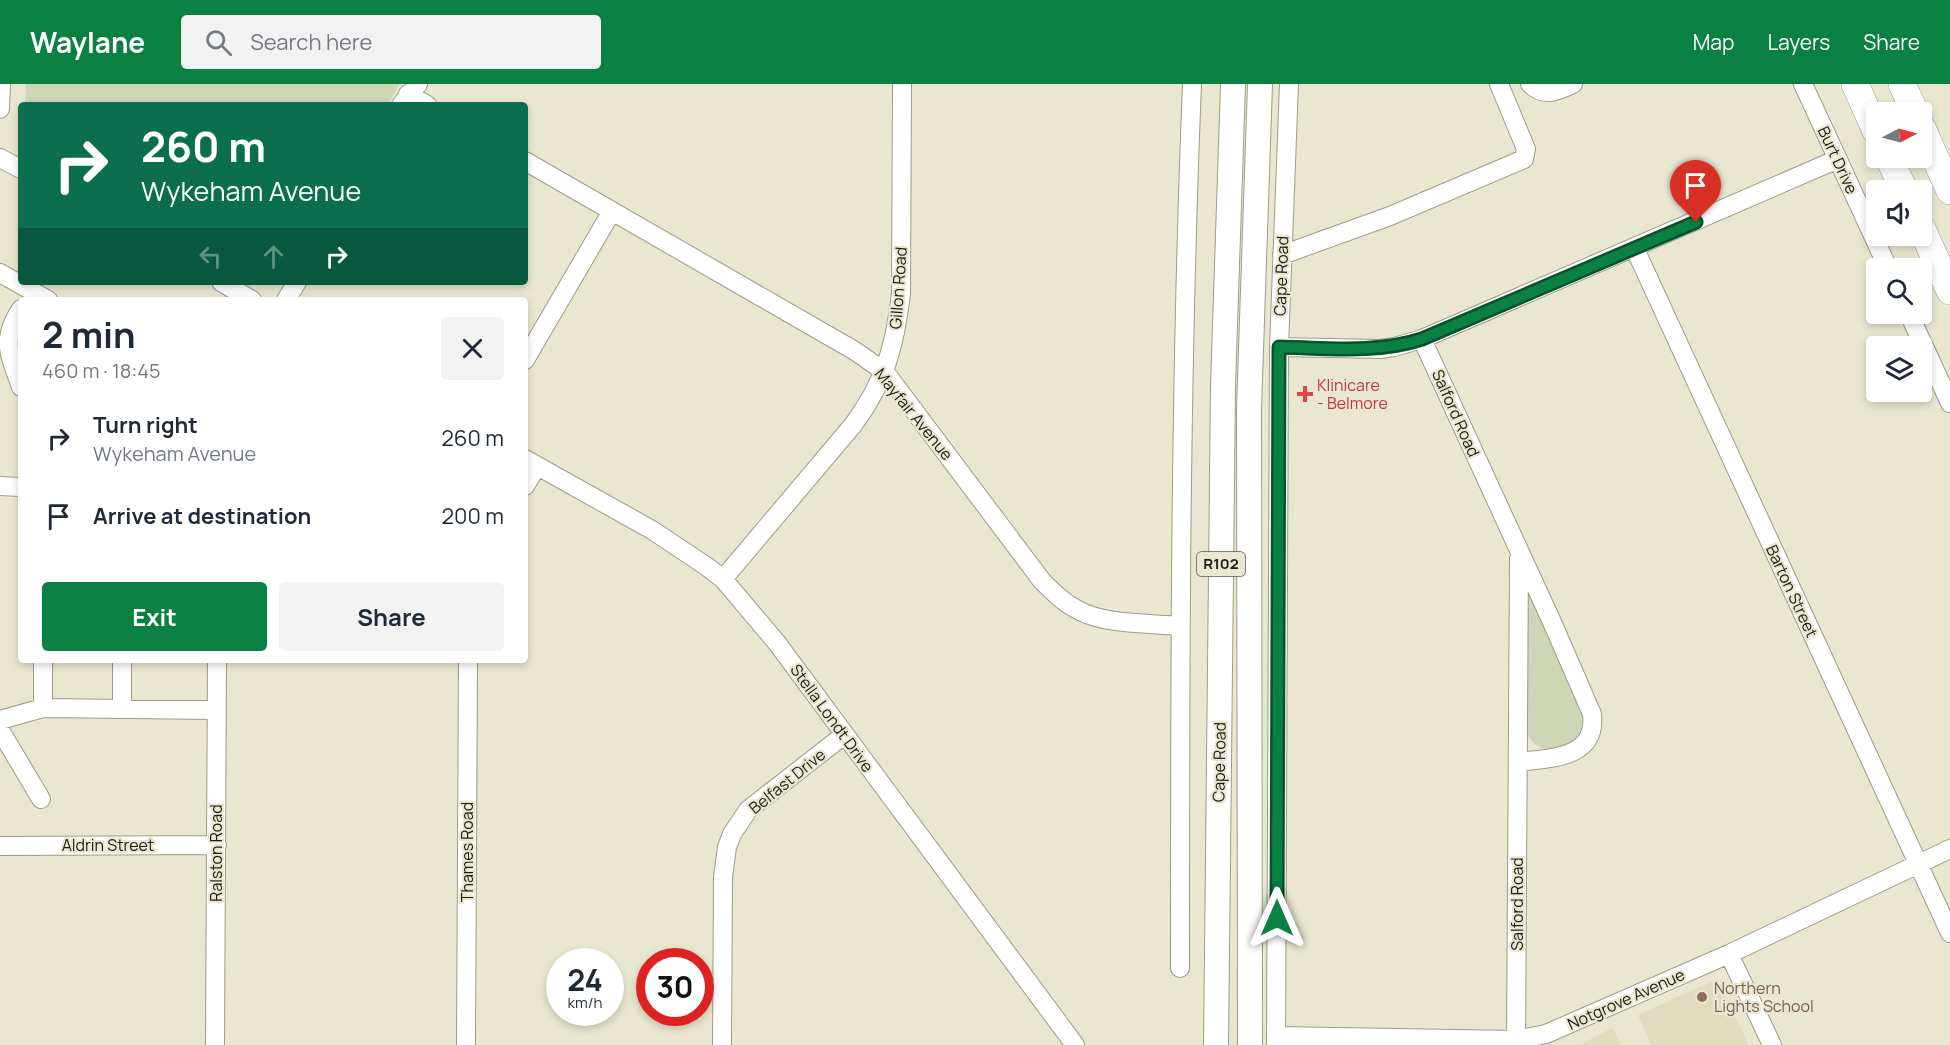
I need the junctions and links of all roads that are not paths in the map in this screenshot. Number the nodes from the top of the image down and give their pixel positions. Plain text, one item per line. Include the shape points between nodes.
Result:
1 (1, 84) edge
2 (902, 84) edge
3 (1192, 84) edge
4 (1233, 84) edge
5 (1260, 84) edge
6 (1289, 84) edge
7 (1499, 84) edge
8 (1530, 84) edge
9 (1573, 84) edge
10 (1803, 84) edge
11 (1855, 84) edge
12 (1902, 84) edge
13 (409, 94) edge
14 (422, 102) edge
15 (1910, 102) edge
16 (1866, 109) edge
17 (0, 110) edge
18 (1932, 150) edge
19 (0, 158) edge
20 (1838, 159) junction
21 (528, 163) edge
22 (18, 168) edge
23 (1950, 191) edge
24 (612, 211) junction
25 (1930, 246) edge
26 (1635, 249) junction
27 (1282, 255) junction
28 (1883, 258) edge
29 (0, 273) edge
30 (18, 285) edge
31 (18, 285) edge
32 (226, 285) edge
33 (1950, 291) edge
34 (36, 297) edge
35 (247, 297) edge
36 (18, 314) edge
37 (1914, 324) edge
38 (1422, 339) junction
39 (1224, 346) junction
40 (1251, 346) junction
41 (1279, 347) junction
42 (528, 355) edge
43 (885, 372) junction
44 (18, 378) edge
45 (1950, 403) edge
46 (531, 462) edge
47 (0, 486) edge
48 (18, 487) edge
49 (1519, 553) junction
50 (723, 579) junction
51 (1180, 626) junction
52 (43, 663) edge
53 (122, 663) edge
54 (217, 663) edge
55 (468, 663) edge
56 (43, 708) junction
57 (122, 708) junction
58 (216, 710) junction
59 (0, 720) edge
60 (844, 735) junction
61 (2, 740) edge
62 (1518, 762) junction
63 (41, 799) dead end
64 (217, 845) junction
65 (0, 846) edge
66 (1950, 849) edge
67 (1918, 864) junction
68 (1950, 933) edge
69 (1729, 954) junction
70 (1180, 968) dead end
71 (1276, 1041) edge
72 (1516, 1043) edge
73 (215, 1045) edge
74 (466, 1045) edge
75 (722, 1045) edge
76 (1075, 1045) edge
77 (1216, 1045) edge
78 (1250, 1045) edge
79 (1772, 1045) edge

1 - 17 street
2 - 43 street, Gillon Road via 901,293
3 - 51 street
4 - 39 main road, Cape Road / R102
5 - 40 main road, Cape Road / R102
6 - 27 street, Cape Road
7 - 27 street via 1526,149 1524,159 1390,216
8 - 9 street via 1542,92 1555,92
10 - 20 street, Burt Drive
11 - 16 highway
12 - 15 highway
13 - 14 street
18 - 23 highway
19 - 22 street
20 - 26 street
20 - 28 street, Burt Drive
21 - 24 street, Mayfair Avenue
24 - 42 street
24 - 43 street, Mayfair Avenue
25 - 33 highway
26 - 38 street
26 - 67 street, Barton Street
27 - 41 street, Cape Road
29 - 30 street
31 - 34 street
32 - 35 street
36 - 44 street via 7,341
37 - 45 street
38 - 41 street via 1380,349
38 - 49 street, Salford Road
39 - 40 main road
39 - 77 main road, Cape Road / R102
40 - 78 main road, Cape Road / R102
41 - 71 street, Cape Road
43 - 50 street, Gillon Road via 853,425
43 - 51 street, Mayfair Avenue via 1042,581 1059,597 1095,617
46 - 50 street, Stella Londt Drive via 652,530
47 - 48 street
49 - 62 street, Salford Road
49 - 62 street, Salford Road via 1589,704 1593,724 1588,741 1580,749 1553,758
50 - 60 street, Stella Londt Drive via 777,643
51 - 70 street
52 - 56 street
53 - 57 street
54 - 58 street, Ralston Road
55 - 74 street, Thames Road
56 - 57 street
56 - 59 street
57 - 58 street
58 - 64 street, Ralston Road
60 - 75 street, Belfast Drive via 748,810 732,834 723,877
60 - 76 street, Stella Londt Drive
61 - 63 street
62 - 72 street, Salford Road
64 - 65 street, Aldrin Street
64 - 73 street, Ralston Road
66 - 67 street, Notgrove Avenue
67 - 68 street, Barton Street
67 - 69 street, Notgrove Avenue
69 - 72 street, Notgrove Avenue via 1546,1034
69 - 79 street
71 - 72 street, Notgrove Avenue

